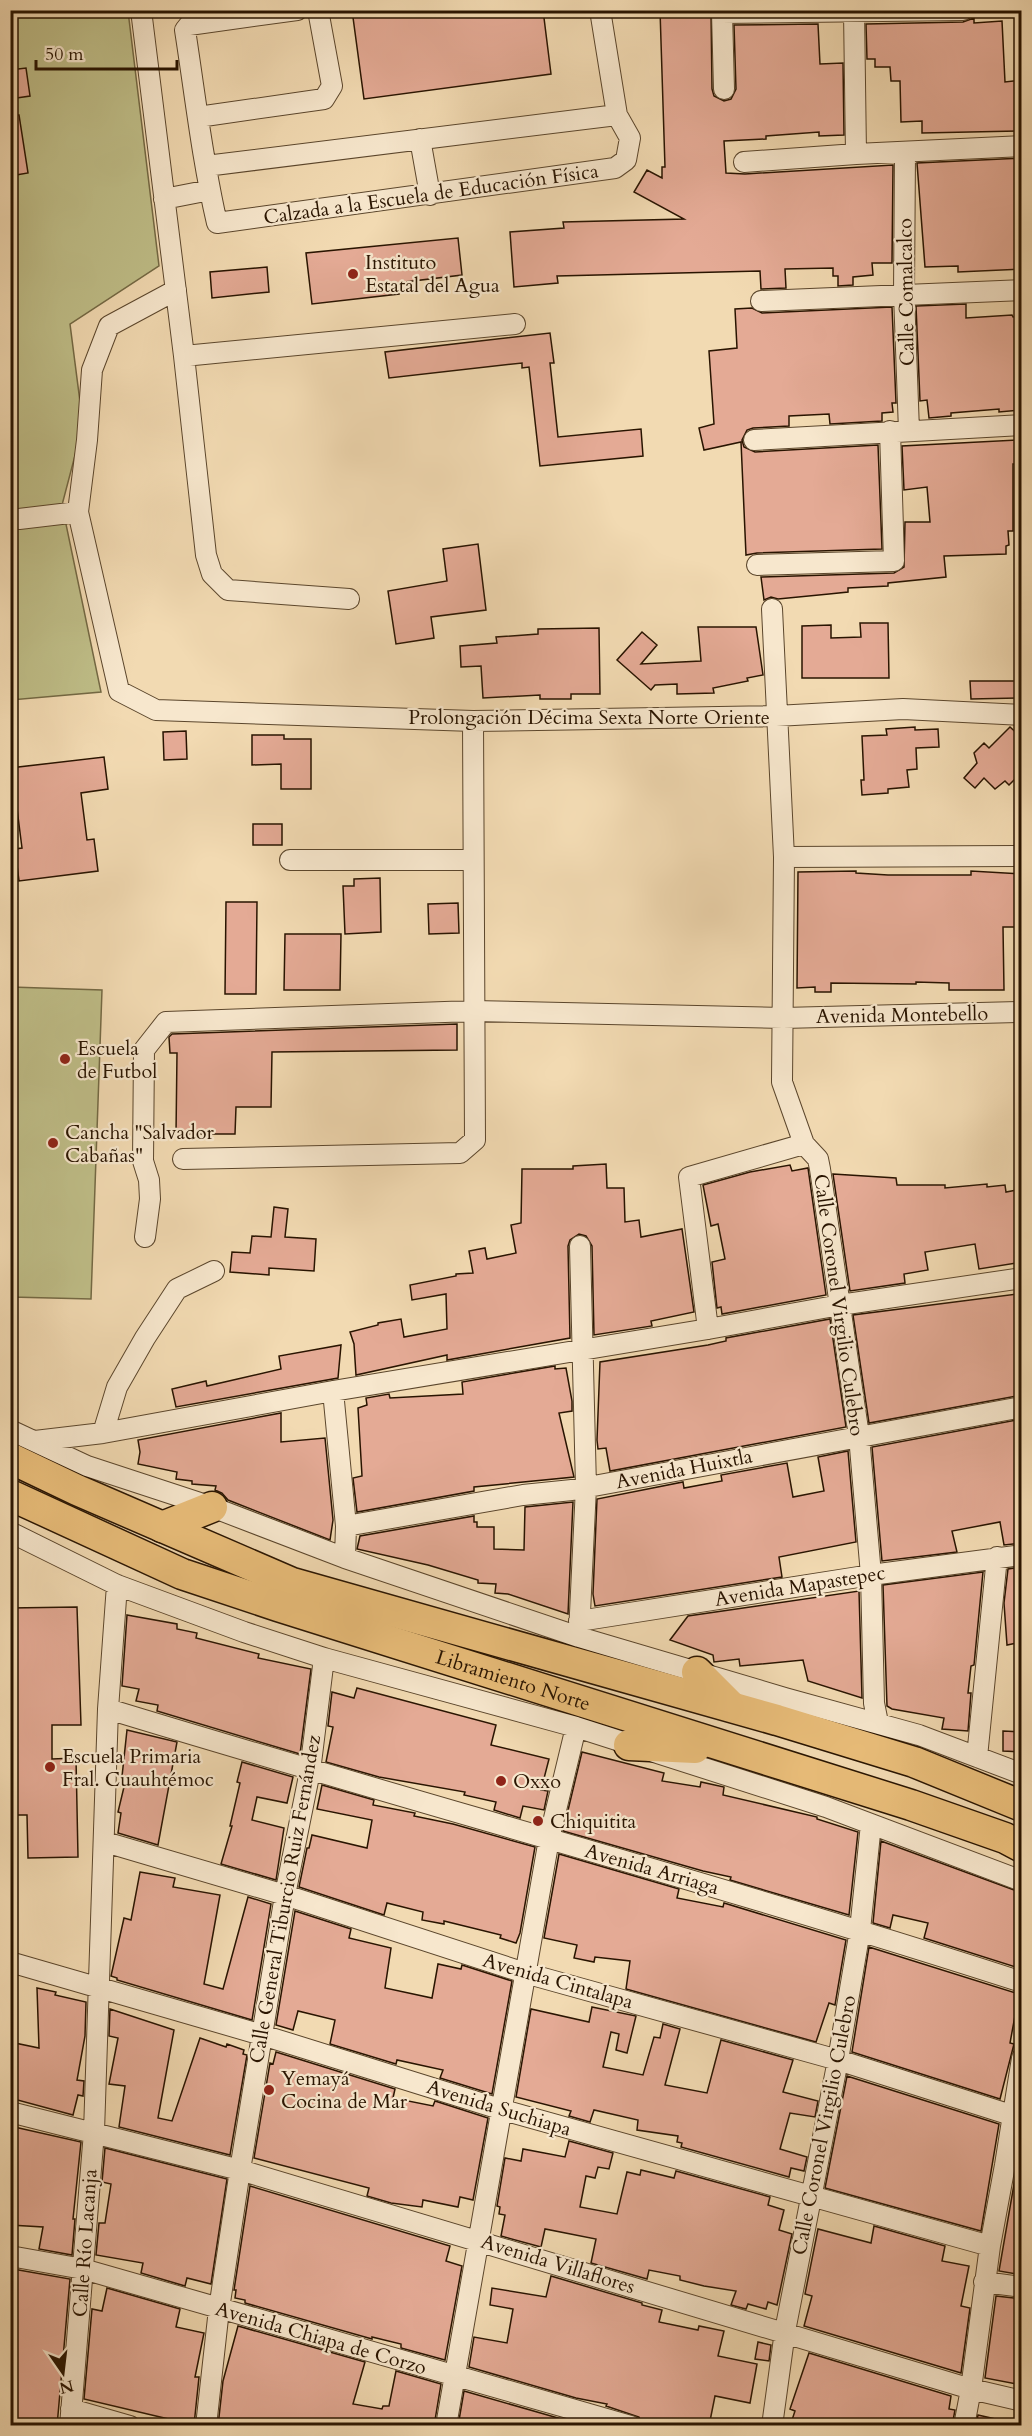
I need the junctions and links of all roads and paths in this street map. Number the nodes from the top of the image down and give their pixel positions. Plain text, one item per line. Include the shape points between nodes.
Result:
1 (141, 10) edge
2 (297, 10) edge
3 (318, 10) edge
4 (600, 10) edge
5 (963, 10) edge
6 (905, 11) edge
7 (854, 12) edge
8 (724, 89) dead end
9 (616, 114) junction
10 (198, 117) junction
11 (420, 139) junction
12 (1022, 146) edge
13 (905, 153) junction
14 (856, 154) junction
15 (744, 162) dead end
16 (206, 166) junction
17 (210, 190) junction
18 (430, 195) junction
19 (164, 198) junction
20 (176, 290) junction
21 (1022, 290) edge
22 (904, 294) junction
23 (761, 302) dead end
24 (515, 324) dead end
25 (184, 356) junction
26 (1022, 425) edge
27 (899, 431) junction
28 (754, 440) dead end
29 (78, 512) junction
30 (19, 519) dead end
31 (757, 565) dead end
32 (349, 599) dead end
33 (772, 609) dead end
34 (1022, 715) edge
35 (776, 716) junction
36 (473, 721) junction
37 (1022, 855) edge
38 (784, 857) junction
39 (290, 860) dead end
40 (472, 860) junction
41 (473, 1011) junction
42 (1022, 1012) edge
43 (783, 1018) junction
44 (804, 1144) junction
45 (183, 1159) dead end
46 (144, 1237) dead end
47 (580, 1246) dead end
48 (214, 1271) dead end
49 (1022, 1278) edge
50 (840, 1305) junction
51 (708, 1329) junction
52 (583, 1350) junction
53 (333, 1391) junction
54 (1022, 1407) edge
55 (10, 1430) edge
56 (104, 1432) junction
57 (859, 1436) junction
58 (35, 1441) junction
59 (10, 1458) edge
60 (586, 1487) junction
61 (10, 1495) edge
62 (212, 1508) junction
63 (346, 1526) junction
64 (162, 1527) junction
65 (10, 1532) edge
66 (1022, 1555) edge
67 (997, 1557) junction
68 (345, 1558) junction
69 (871, 1575) junction
70 (117, 1585) junction
71 (579, 1629) junction
72 (324, 1658) junction
73 (697, 1672) junction
74 (732, 1707) junction
75 (108, 1709) junction
76 (878, 1724) junction
77 (576, 1727) junction
78 (630, 1745) junction
79 (739, 1751) junction
80 (977, 1757) junction
81 (310, 1771) junction
82 (1022, 1774) edge
83 (1022, 1806) edge
84 (871, 1824) junction
85 (549, 1839) junction
86 (105, 1842) junction
87 (1022, 1847) edge
88 (1022, 1881) edge
89 (285, 1895) junction
90 (860, 1930) junction
91 (10, 1962) edge
92 (525, 1973) junction
93 (1022, 1982) edge
94 (98, 1988) junction
95 (261, 2035) junction
96 (1022, 2058) edge
97 (838, 2060) junction
98 (503, 2110) junction
99 (10, 2112) edge
100 (1011, 2115) junction
101 (94, 2132) junction
102 (1013, 2167) edge
103 (240, 2170) junction
104 (810, 2196) junction
105 (479, 2242) junction
106 (990, 2246) junction
107 (10, 2256) edge
108 (83, 2269) junction
109 (984, 2282) junction
110 (1022, 2287) edge
111 (219, 2309) junction
112 (785, 2331) junction
113 (455, 2377) junction
114 (971, 2389) junction
115 (1022, 2401) edge
116 (71, 2417) edge
117 (130, 2426) edge
118 (206, 2426) edge
119 (446, 2426) edge
120 (631, 2426) edge
121 (772, 2426) edge
122 (964, 2426) edge

1 - 19 street
2 - 10 street, Calzada a la Escuela de Educación Física via 189,25 184,30
3 - 10 street via 332,86 324,99
4 - 9 street, Calzada a la Escuela de Educación Física
5 - 6 street
6 - 7 street
7 - 8 street via 722,13
7 - 14 street
9 - 11 street
9 - 18 street, Calzada a la Escuela de Educación Física via 630,138 626,160 615,168
10 - 16 street, Calzada a la Escuela de Educación Física
11 - 16 street
11 - 18 street
12 - 13 street
13 - 14 street
13 - 22 street, Calle Comalcalco
14 - 15 street
16 - 17 street, Calzada a la Escuela de Educación Física
17 - 18 street, Calzada a la Escuela de Educación Física via 217,222
17 - 19 street
19 - 20 street
20 - 25 street
20 - 29 street via 109,326 92,370
21 - 22 street
22 - 23 street
22 - 27 street, Calle Comalcalco
24 - 25 street
25 - 32 street via 206,555 212,574 228,590
26 - 27 street
27 - 28 street
27 - 31 street, Calle Comalcalco via 894,561
29 - 30 street
29 - 36 street, Prolongación Décima Sexta Norte Oriente via 119,691 156,710
33 - 35 street
34 - 35 street, Prolongación Décima Sexta Norte Oriente via 903,709
35 - 36 street, Prolongación Décima Sexta Norte Oriente
35 - 38 street, Calle Coronel Virgilio Culebro
36 - 40 street
37 - 38 street
38 - 43 street, Calle Coronel Virgilio Culebro
39 - 40 street
40 - 41 street
41 - 43 street, Avenida Montebello
41 - 45 street via 475,1140 460,1153
41 - 46 street, Avenida Montebello via 166,1022 144,1050 143,1161 150,1199
42 - 43 street, Avenida Montebello
43 - 44 street, Calle Coronel Virgilio Culebro via 782,1082
44 - 50 street, Calle Coronel Virgilio Culebro via 818,1159
44 - 51 street via 689,1178
47 - 52 street
48 - 56 street via 177,1289 117,1387
49 - 50 street
50 - 51 street
50 - 57 street, Calle Coronel Virgilio Culebro
51 - 52 street
52 - 53 street
52 - 60 street
53 - 56 street
53 - 63 street
54 - 57 street, Avenida Huixtla
55 - 58 street
56 - 58 street
57 - 60 street, Avenida Huixtla
57 - 69 street, Calle Coronel Virgilio Culebro
58 - 62 street via 87,1466
59 - 64 highway, Libramiento Norte
60 - 63 street, Avenida Huixtla
60 - 71 street
61 - 79 highway, Libramiento Norte via 182,1574
62 - 64 highway
62 - 68 street
63 - 68 street
64 - 74 highway, Libramiento Norte via 292,1583
65 - 70 street
66 - 67 street, Avenida Mapastepec
67 - 69 street, Avenida Mapastepec
67 - 80 street
68 - 71 street
69 - 71 street, Avenida Mapastepec
69 - 76 street, Calle Coronel Virgilio Culebro via 874,1703
70 - 72 street
70 - 75 street, Calle Río Lacanja
71 - 73 street
72 - 77 street
72 - 81 street, Calle General Tiburcio Ruiz Fernández
73 - 74 highway
73 - 76 street
74 - 83 highway, Libramiento Norte via 914,1762
75 - 81 street, Avenida Arriaga
75 - 86 street, Calle Río Lacanja
76 - 80 street
77 - 78 street
77 - 85 street
78 - 79 highway
78 - 84 street
79 - 87 highway, Libramiento Norte via 911,1805
80 - 82 street
81 - 85 street, Avenida Arriaga
81 - 89 street, Calle General Tiburcio Ruiz Fernández
84 - 88 street
84 - 90 street, Calle Coronel Virgilio Culebro
85 - 90 street, Avenida Arriaga
85 - 92 street
86 - 89 street, Avenida Cintalapa
86 - 94 street, Calle Río Lacanja
89 - 92 street, Avenida Cintalapa
89 - 95 street, Calle General Tiburcio Ruiz Fernández
90 - 93 street, Avenida Arriaga
90 - 97 street, Calle Coronel Virgilio Culebro
91 - 94 street, Avenida Suchiapa
92 - 97 street, Avenida Cintalapa
92 - 98 street
94 - 95 street, Avenida Suchiapa
94 - 101 street, Calle Río Lacanja
95 - 98 street, Avenida Suchiapa
95 - 103 street, Calle General Tiburcio Ruiz Fernández
96 - 100 street
97 - 100 street, Avenida Cintalapa
97 - 104 street, Calle Coronel Virgilio Culebro
98 - 104 street, Avenida Suchiapa
98 - 105 street
99 - 101 street, Avenida Villaflores
100 - 102 street
101 - 103 street, Avenida Villaflores
101 - 108 street, Calle Río Lacanja
102 - 106 street
103 - 105 street, Avenida Villaflores
103 - 111 street, Calle General Tiburcio Ruiz Fernández
104 - 106 street, Avenida Suchiapa
104 - 112 street, Calle Coronel Virgilio Culebro
105 - 112 street, Avenida Villaflores
105 - 113 street
106 - 109 street
107 - 108 street, Avenida Chiapa de Corzo
108 - 111 street, Avenida Chiapa de Corzo
108 - 116 street, Calle Río Lacanja
109 - 110 street
109 - 114 street
111 - 113 street, Avenida Chiapa de Corzo
111 - 118 street, Calle General Tiburcio Ruiz Fernández
112 - 114 street, Avenida Villaflores
112 - 121 street, Calle Coronel Virgilio Culebro
113 - 119 street
113 - 120 street, Avenida Chiapa de Corzo
114 - 115 street, Avenida Villaflores
114 - 122 street
116 - 117 street

